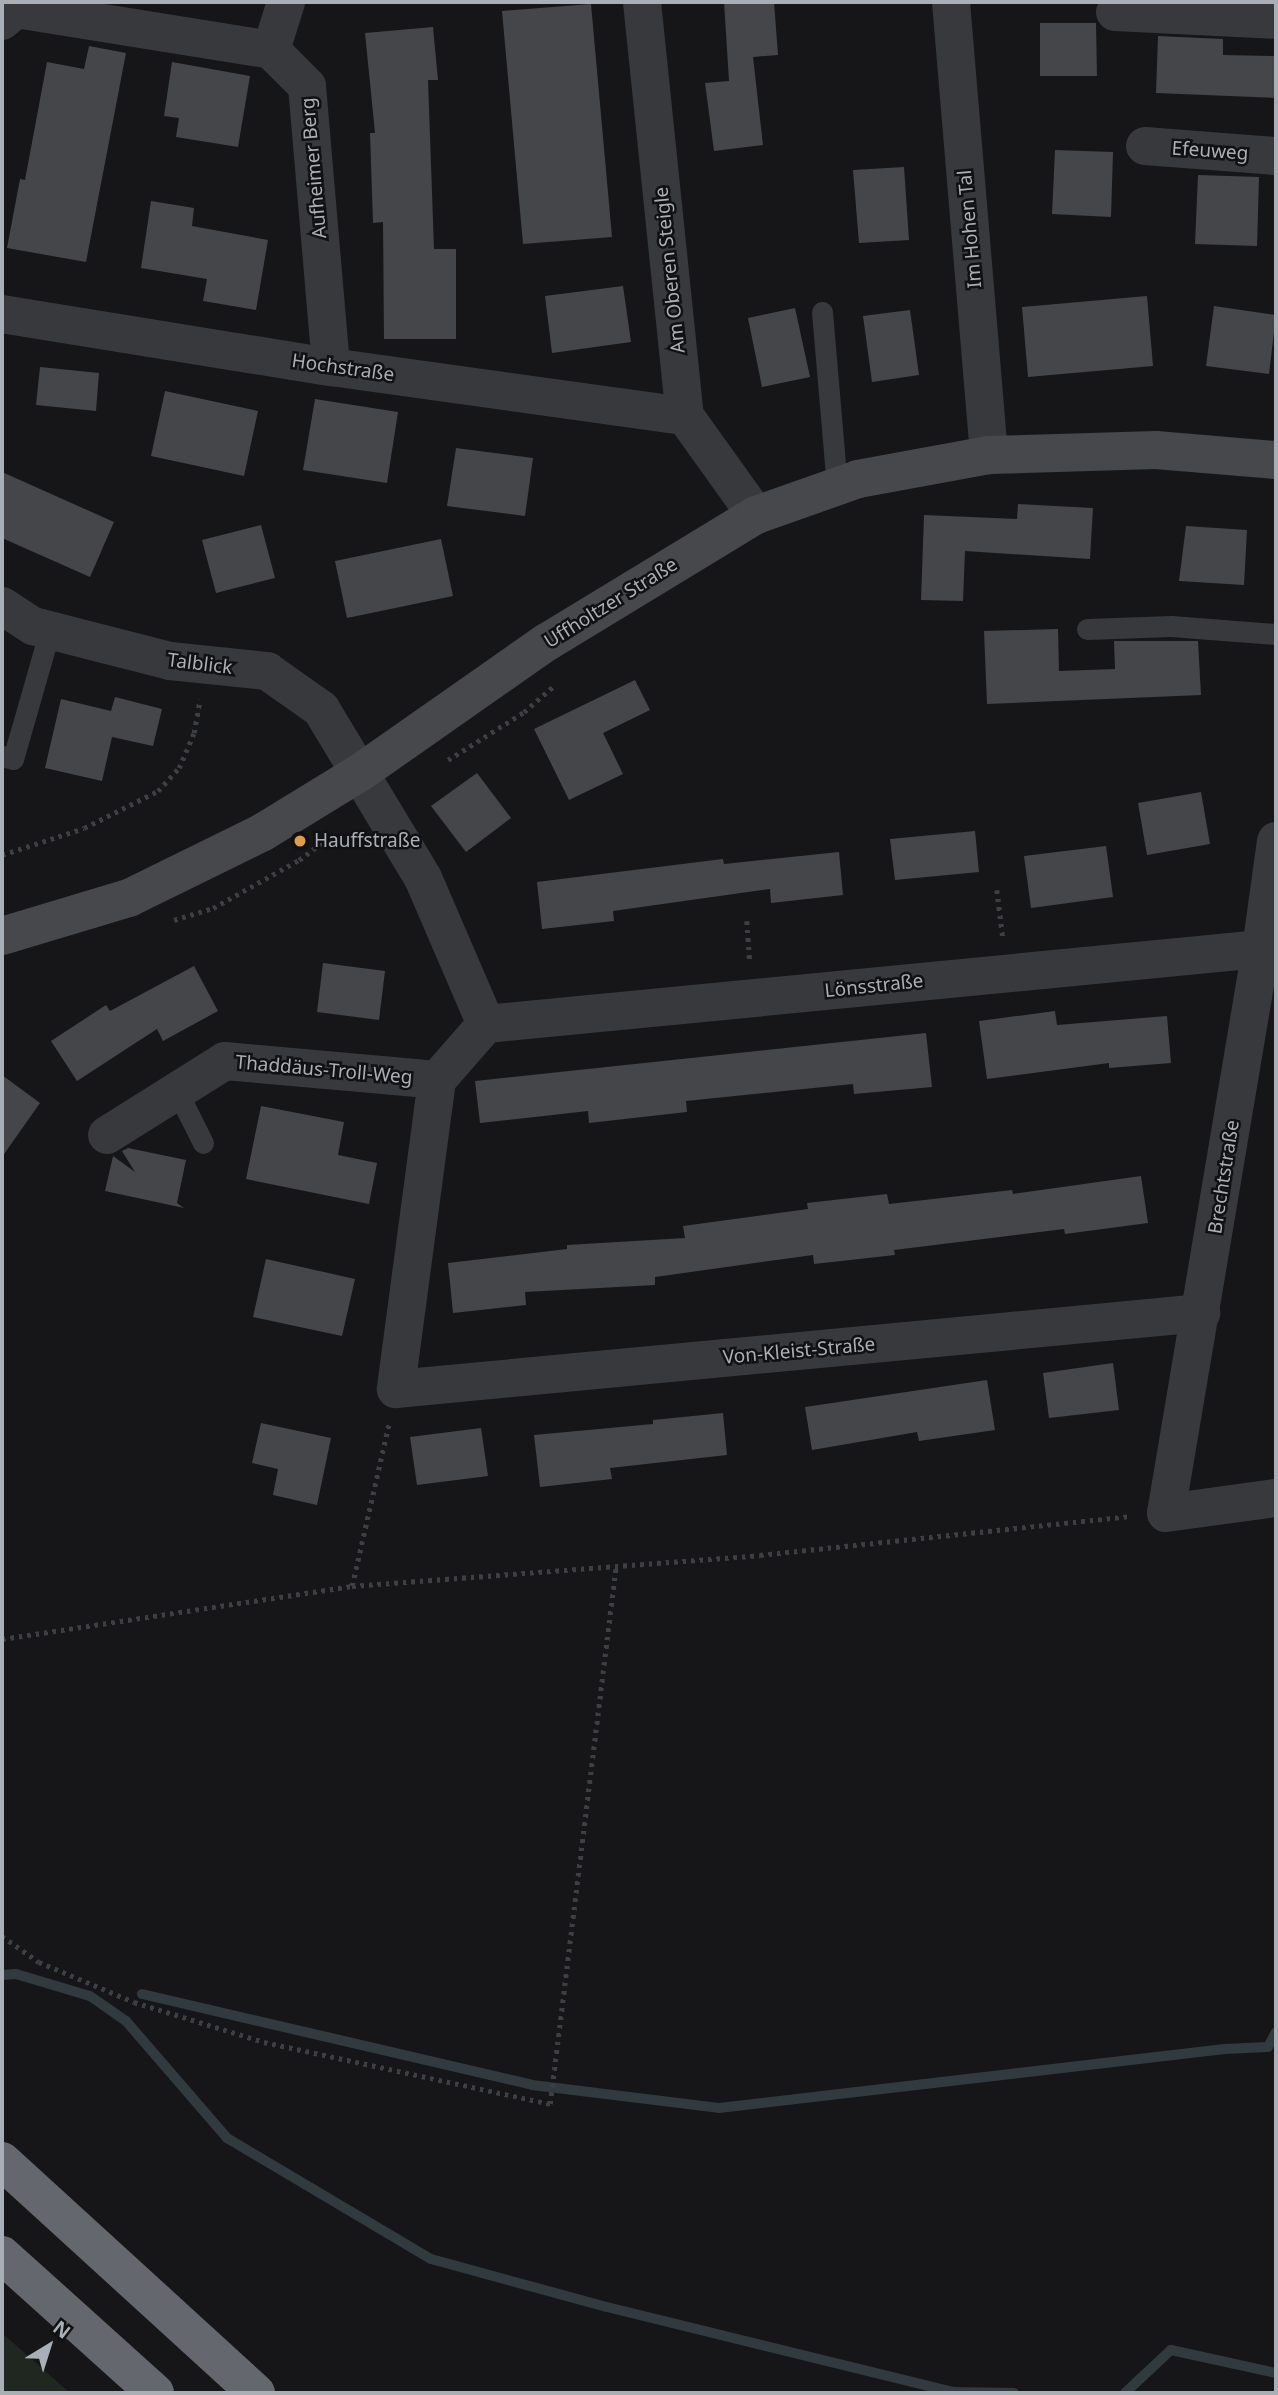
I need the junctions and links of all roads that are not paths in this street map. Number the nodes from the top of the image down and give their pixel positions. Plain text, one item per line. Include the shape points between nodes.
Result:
1 (286, 2) edge
2 (642, 2) edge
3 (951, 2) edge
4 (1115, 12) dead end
5 (1276, 20) edge
6 (2, 21) edge
7 (271, 50) junction
8 (1145, 146) dead end
9 (1276, 156) edge
10 (822, 312) dead end
11 (2, 314) edge
12 (331, 367) junction
13 (685, 416) junction
14 (989, 455) junction
15 (1276, 460) edge
16 (837, 487) junction
17 (756, 515) junction
18 (2, 606) edge
19 (1087, 629) dead end
20 (50, 630) junction
21 (1276, 634) edge
22 (2, 756) edge
23 (361, 772) junction
24 (1276, 841) edge
25 (2, 936) edge
26 (1261, 949) junction
27 (486, 1024) junction
28 (437, 1080) junction
29 (177, 1091) junction
30 (107, 1135) dead end
31 (203, 1143) dead end
32 (1201, 1313) junction
33 (1276, 1499) edge
34 (2, 2161) edge
35 (2, 2255) edge
36 (155, 2393) edge
37 (256, 2393) edge

1 - 7 street
2 - 13 street, Am Oberen Steigle
3 - 14 street, Im Hohen Tal
4 - 5 street
6 - 7 street via 16,9
7 - 12 street, Aufheimer Berg via 307,86
8 - 9 street, Efeuweg
10 - 16 lane
11 - 12 street, Hochstraße
12 - 13 street, Hochstraße
13 - 17 street, Am Oberen Steigle
14 - 15 street, Uffholtzer Straße via 1156,450
14 - 16 street, Uffholtzer Straße via 858,479
16 - 17 street, Uffholtzer Straße
17 - 23 street, Uffholtzer Straße via 547,642
18 - 20 street, Talblick via 33,626
19 - 21 lane via 1171,626
20 - 22 lane via 13,760
20 - 23 street, Talblick via 170,661 267,671 321,709
23 - 25 street, Uffholtzer Straße via 263,832 129,898
23 - 27 street via 423,878
24 - 26 street, Brechtstraße
26 - 27 street, Lönsstraße
26 - 32 street, Brechtstraße
27 - 28 street
28 - 29 street, Thaddäus-Troll-Weg via 225,1061
28 - 32 street, Von-Kleist-Straße via 396,1389
29 - 30 street, Thaddäus-Troll-Weg
29 - 31 lane
32 - 33 street, Brechtstraße via 1166,1513
34 - 37 highway
35 - 36 highway

